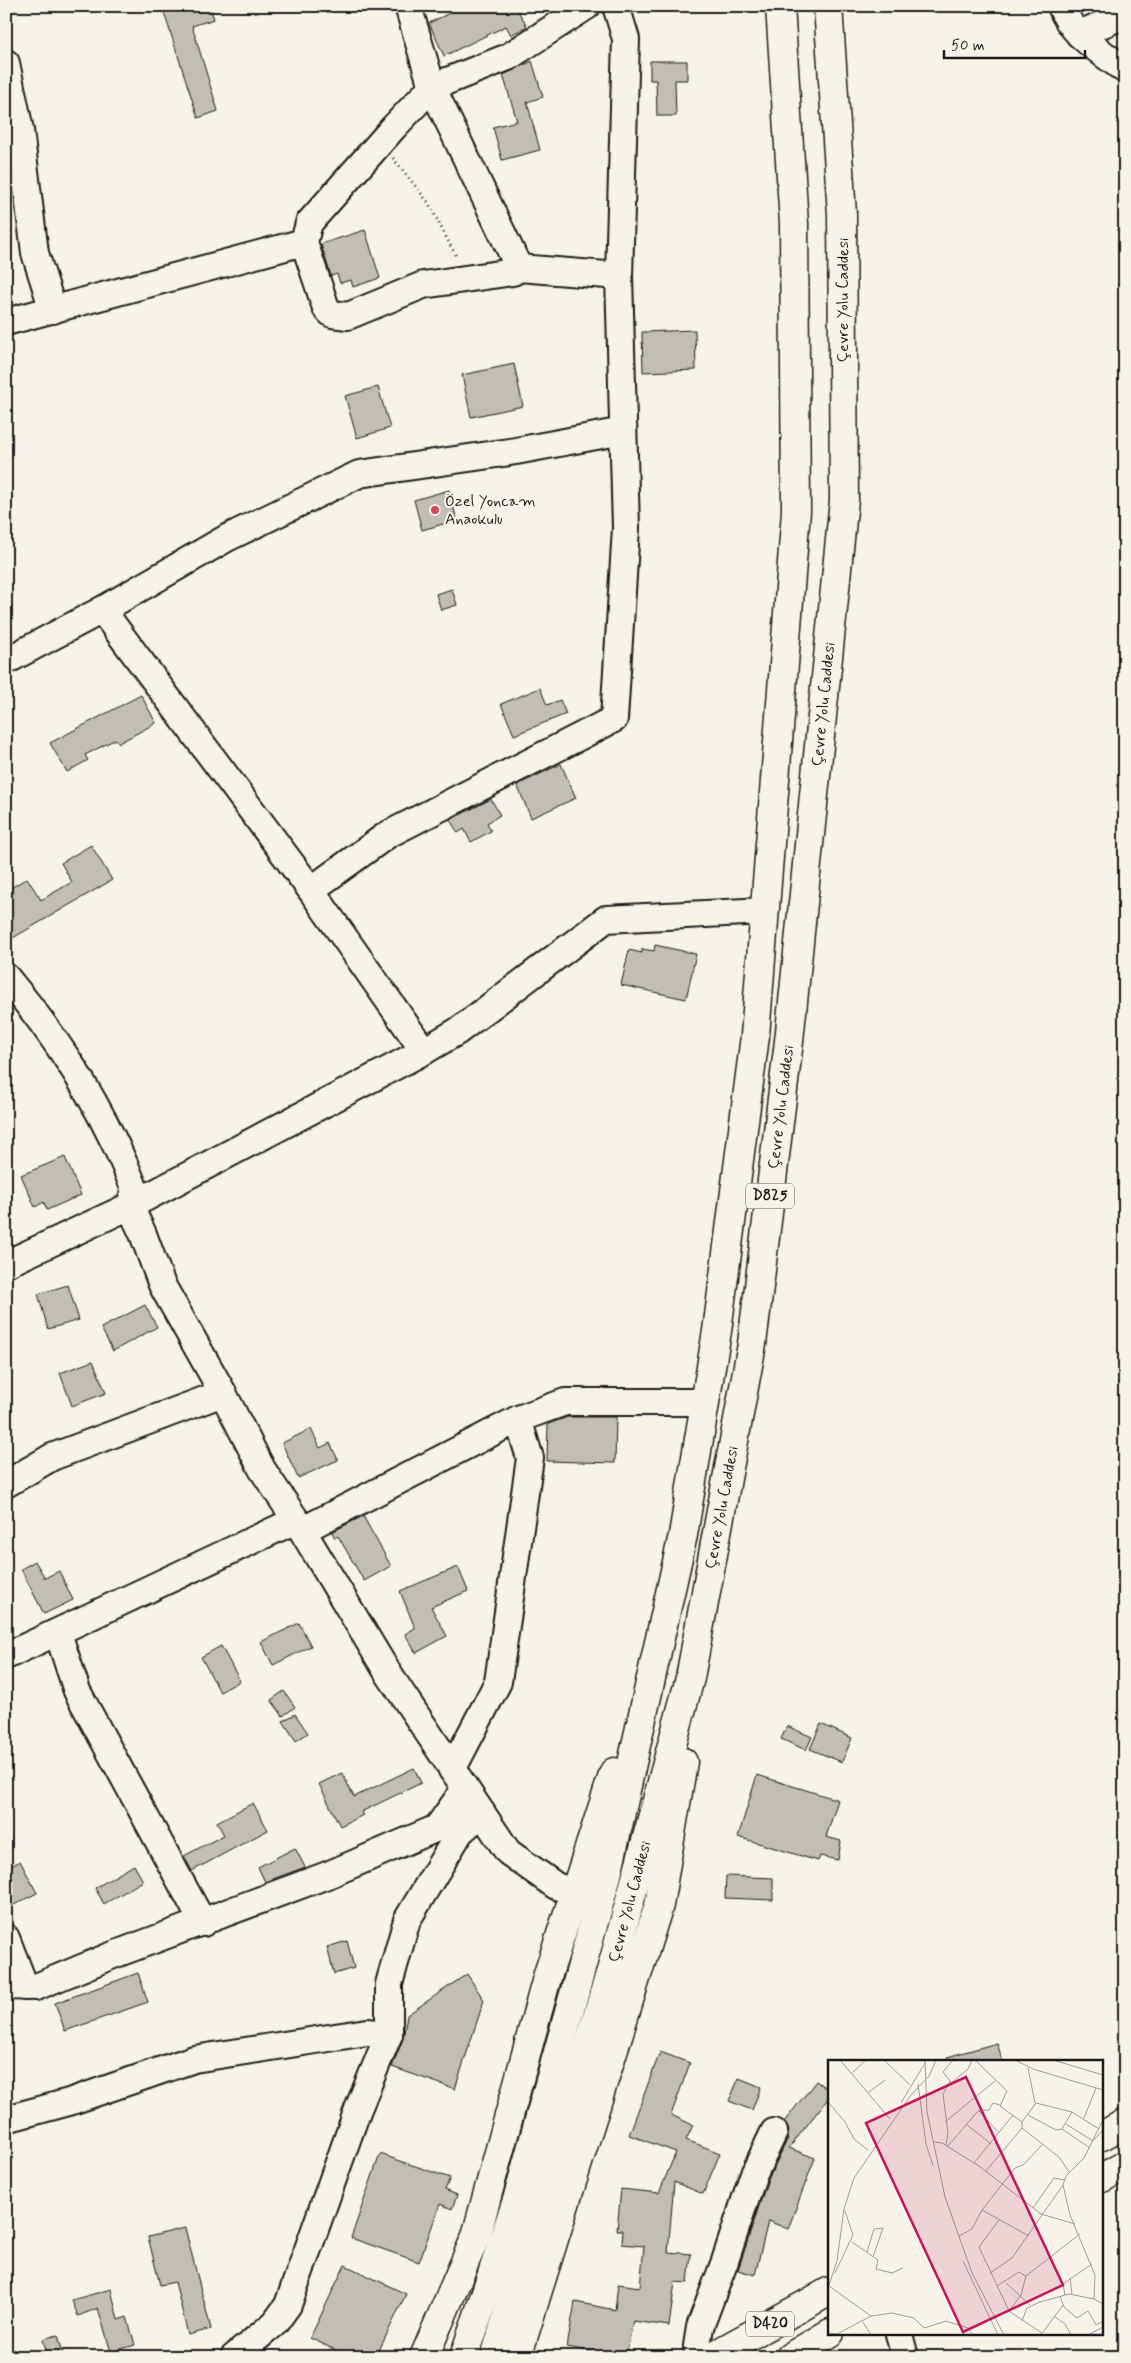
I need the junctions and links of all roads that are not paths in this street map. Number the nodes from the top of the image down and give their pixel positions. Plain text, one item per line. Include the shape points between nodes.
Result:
1 (408, 6) edge
2 (587, 6) edge
3 (616, 6) edge
4 (828, 6) edge
5 (839, 6) edge
6 (1061, 6) edge
7 (779, 14) edge
8 (1125, 15) edge
9 (1079, 34) junction
10 (6, 64) edge
11 (1125, 70) edge
12 (432, 87) junction
13 (836, 125) junction
14 (304, 242) junction
15 (519, 268) junction
16 (619, 276) junction
17 (53, 310) junction
18 (6, 322) edge
19 (623, 431) junction
20 (102, 610) junction
21 (6, 661) edge
22 (311, 890) junction
23 (765, 911) junction
24 (6, 977) edge
25 (424, 1051) junction
26 (130, 1206) junction
27 (6, 1264) edge
28 (223, 1393) junction
29 (705, 1402) junction
30 (518, 1419) junction
31 (6, 1484) edge
32 (299, 1525) junction
33 (58, 1633) junction
34 (6, 1656) edge
35 (654, 1668) junction
36 (690, 1678) junction
37 (458, 1779) junction
38 (482, 1813) junction
39 (576, 1893) junction
40 (203, 1923) junction
41 (6, 1938) edge
42 (16, 1987) edge
43 (390, 2034) junction
44 (6, 2119) edge
45 (1125, 2123) edge
46 (774, 2132) dead end
47 (1104, 2135) edge
48 (1125, 2165) edge
49 (1104, 2177) edge
50 (828, 2292) edge
51 (529, 2316) junction
52 (828, 2334) edge
53 (900, 2336) edge
54 (234, 2357) edge
55 (424, 2357) edge
56 (464, 2357) edge
57 (495, 2357) edge
58 (517, 2357) edge
59 (539, 2357) edge
60 (699, 2357) edge
61 (711, 2357) edge
62 (790, 2357) edge
63 (905, 2357) edge

1 - 12 street
2 - 12 street via 508,57
3 - 16 street via 626,39
4 - 13 highway, Çevre Yolu Caddesi / D825
5 - 13 highway
6 - 9 street via 1063,14
7 - 23 highway, Çevre Yolu Caddesi / D825 via 794,224 796,511
8 - 9 street
9 - 11 street
10 - 17 street via 20,130 35,253
12 - 14 street via 309,223
12 - 15 street
13 - 36 highway, Çevre Yolu Caddesi / D825 via 842,214 844,500 789,1041 752,1344
14 - 15 street via 326,308 332,314 348,316 423,285 513,272
14 - 17 street
15 - 16 street
16 - 19 street
17 - 18 street
19 - 20 street via 516,451 359,474 227,538
19 - 22 street via 626,528 614,719 387,835
20 - 21 street
20 - 22 street
22 - 25 street
23 - 25 street via 606,919 458,1031
23 - 29 highway, Çevre Yolu Caddesi / D825 via 755,1036
24 - 26 street via 60,1048 91,1096 120,1151 135,1190
25 - 26 street
26 - 27 street
26 - 28 street via 162,1285
28 - 31 street via 52,1457
28 - 32 street via 262,1469
29 - 30 street via 565,1402
29 - 35 highway, Çevre Yolu Caddesi / D825 via 683,1535
30 - 32 street
30 - 37 street via 530,1458 498,1682
32 - 33 street
32 - 37 street via 388,1673
33 - 34 street
33 - 40 street via 77,1691
35 - 39 highway via 631,1718
35 - 56 highway, Çevre Yolu Caddesi / D825 via 607,1875 578,1985 517,2200
36 - 51 highway via 687,1742 660,1905
36 - 57 highway, Çevre Yolu Caddesi / D825 via 612,1967
37 - 38 street
37 - 40 street via 437,1828
38 - 39 street via 508,1852 556,1886
38 - 43 street via 460,1832 407,1920 389,1984
39 - 55 highway via 548,1974 476,2236
40 - 42 street via 36,1987
41 - 42 street
43 - 44 street via 367,2032 194,2059 69,2102
43 - 54 street via 358,2110 288,2305 274,2323
45 - 47 highway
46 - 60 street via 753,2176 726,2261 700,2327
48 - 49 highway
50 - 61 highway, D420
51 - 58 highway
51 - 59 highway
52 - 62 highway, D420
53 - 63 street

